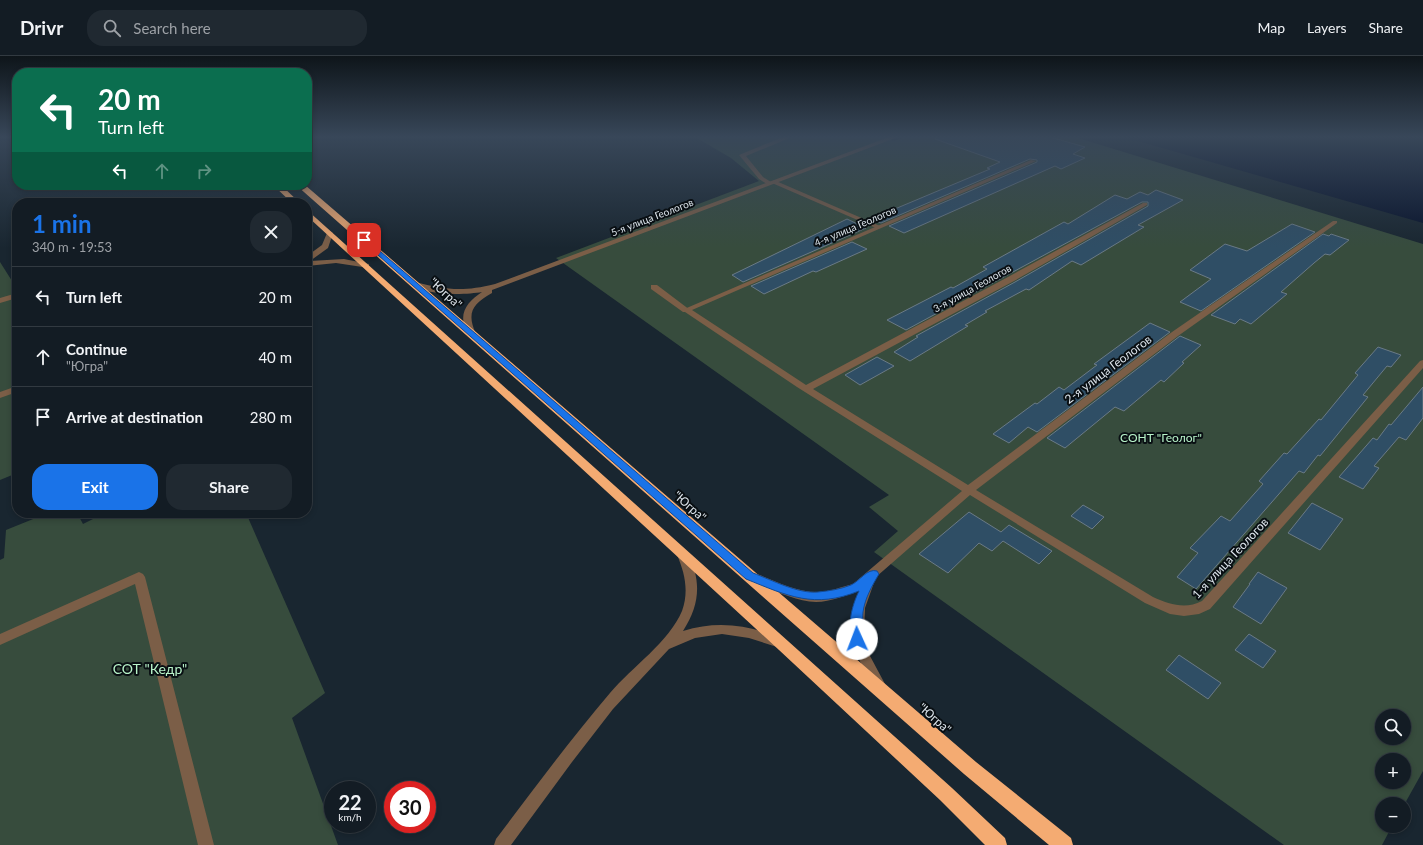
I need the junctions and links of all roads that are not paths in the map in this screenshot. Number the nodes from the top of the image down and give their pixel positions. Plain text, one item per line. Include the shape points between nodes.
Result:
1 (758, 174) edge
2 (794, 174) edge
3 (1003, 174) edge
4 (771, 182) junction
5 (282, 190) edge
6 (306, 190) edge
7 (291, 198) edge
8 (1145, 204) dead end
9 (312, 216) edge
10 (1335, 222) dead end
11 (878, 228) junction
12 (330, 232) junction
13 (312, 256) edge
14 (312, 263) edge
15 (366, 266) junction
16 (415, 284) junction
17 (498, 286) junction
18 (654, 287) dead end
19 (12, 297) edge
20 (0, 301) edge
21 (686, 310) junction
22 (472, 334) junction
23 (1423, 363) edge
24 (807, 388) junction
25 (12, 391) edge
26 (0, 395) edge
27 (969, 490) junction
28 (682, 552) junction
29 (873, 574) junction
30 (750, 576) junction
31 (0, 640) edge
32 (784, 645) junction
33 (665, 646) junction
34 (880, 690) junction
35 (206, 845) edge
36 (502, 845) edge
37 (998, 845) edge
38 (1064, 845) edge

1 - 4 street
2 - 4 street, 5-я улица Геологов
3 - 11 street, 4-я улица Геологов
4 - 11 street
4 - 17 street, 5-я улица Геологов
5 - 7 highway
6 - 16 highway, "Югра"
8 - 24 street, 3-я улица Геологов
9 - 12 highway
10 - 27 street, 2-я улица Геологов via 1175,334
11 - 21 street, 4-я улица Геологов
12 - 13 street via 325,246
12 - 15 highway
14 - 15 street via 346,260
15 - 28 highway
16 - 17 street via 429,289 458,293
16 - 22 highway, "Югра"
17 - 22 street via 481,296 470,307 466,319
18 - 21 street, 1-я улица Геологов
19 - 20 street
21 - 24 street, 1-я улица Геологов
22 - 30 highway, "Югра"
23 - 27 street, 1-я улица Геологов via 1206,605 1197,610 1184,612 1168,609 1149,600
24 - 27 street, 1-я улица Геологов
25 - 26 street
27 - 29 street, 2-я улица Геологов
28 - 32 highway
28 - 33 street via 690,570 692,597 688,611
29 - 30 street, 2-я улица Геологов via 857,587 816,597 787,591
29 - 34 street via 862,596 856,624 857,639
30 - 34 highway, "Югра"
31 - 35 street via 139,577
32 - 33 street via 756,633 728,628 691,633
32 - 37 highway
33 - 36 street via 608,705
34 - 38 highway, "Югра"

